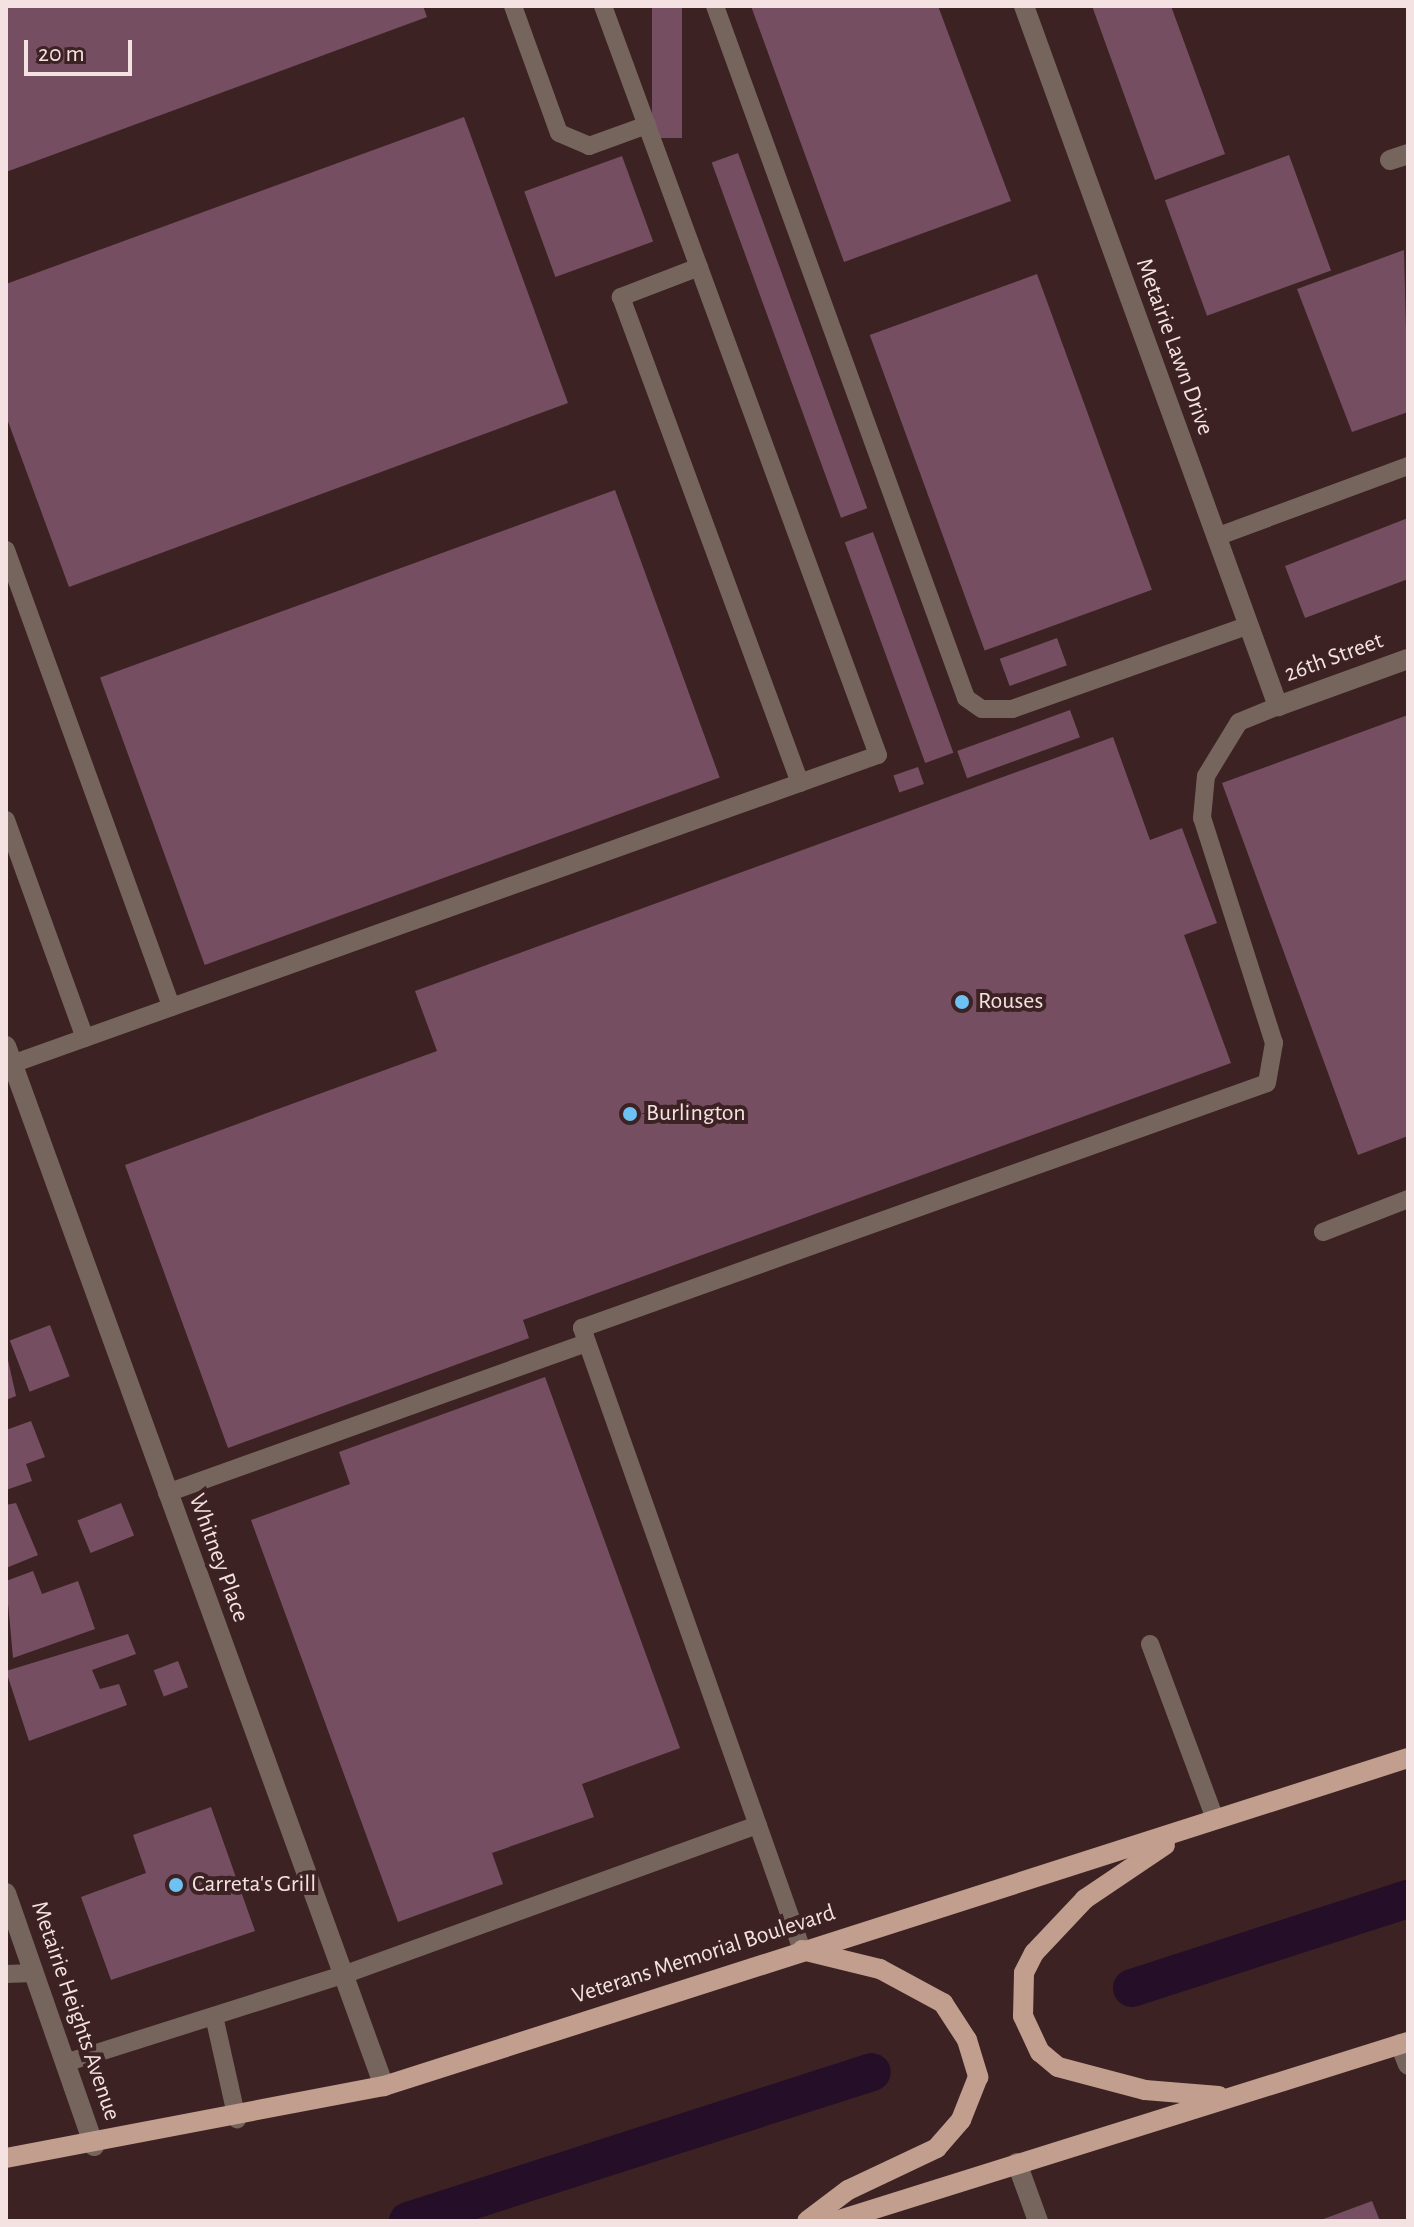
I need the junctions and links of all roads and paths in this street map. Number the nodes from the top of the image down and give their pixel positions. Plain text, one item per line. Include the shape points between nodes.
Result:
1 (513, 6) edge
2 (603, 6) edge
3 (715, 6) edge
4 (1024, 6) edge
5 (647, 125) junction
6 (699, 267) junction
7 (1408, 466) edge
8 (1216, 537) junction
9 (6, 550) edge
10 (1249, 625) junction
11 (1408, 659) edge
12 (1278, 706) junction
13 (800, 783) junction
14 (6, 820) edge
15 (171, 1007) junction
16 (85, 1038) junction
17 (9, 1055) edge
18 (1408, 1199) edge
19 (1323, 1232) dead end
20 (587, 1343) junction
21 (167, 1493) junction
22 (1150, 1644) dead end
23 (1408, 1758) edge
24 (1215, 1819) junction
25 (758, 1825) junction
26 (6, 1893) edge
27 (802, 1950) junction
28 (34, 1973) junction
29 (6, 1974) edge
30 (343, 1975) junction
31 (214, 2016) junction
32 (1404, 2043) edge
33 (65, 2063) junction
34 (1408, 2065) edge
35 (384, 2086) junction
36 (1230, 2097) junction
37 (237, 2119) junction
38 (94, 2146) junction
39 (6, 2158) edge
40 (1017, 2163) junction
41 (807, 2221) edge
42 (836, 2221) edge
43 (1038, 2221) edge

1 - 5 lane via 559,133 589,146
2 - 5 lane
3 - 10 lane via 966,698 982,709 1012,709
4 - 8 street, Metairie Lawn Drive
5 - 6 lane
6 - 13 lane via 621,297
6 - 13 lane via 878,755
7 - 8 lane
8 - 10 street, Metairie Lawn Drive
9 - 15 lane
10 - 12 street, Metairie Lawn Drive
11 - 12 street, 26th Street
12 - 20 lane via 1239,722 1206,776 1202,818 1274,1043 1267,1083 582,1328
13 - 15 lane
14 - 16 lane
15 - 16 lane
16 - 17 lane
17 - 21 street, Whitney Place
18 - 19 lane
20 - 21 lane
20 - 25 lane
21 - 30 street, Whitney Place
22 - 24 lane
23 - 24 main road, Veterans Memorial Boulevard
24 - 27 main road, Veterans Memorial Boulevard
24 - 36 main road via 1141,1858 1058,1926 1024,1973 1023,2016 1040,2052 1084,2078
25 - 27 lane
25 - 30 lane
26 - 28 street, Metairie Heights Avenue
27 - 35 main road, Veterans Memorial Boulevard
27 - 41 main road via 880,1969 943,2003 967,2040 978,2077 961,2120 937,2148 848,2190
28 - 29 lane
28 - 33 street, Metairie Heights Avenue
30 - 31 lane
30 - 35 street, Whitney Place
31 - 33 lane
31 - 37 lane
32 - 34 street
32 - 36 main road
33 - 38 street, Metairie Heights Avenue
35 - 37 main road, Veterans Memorial Boulevard
36 - 40 main road
37 - 38 main road, Veterans Memorial Boulevard
38 - 39 main road, Veterans Memorial Boulevard
40 - 42 main road
40 - 43 street

